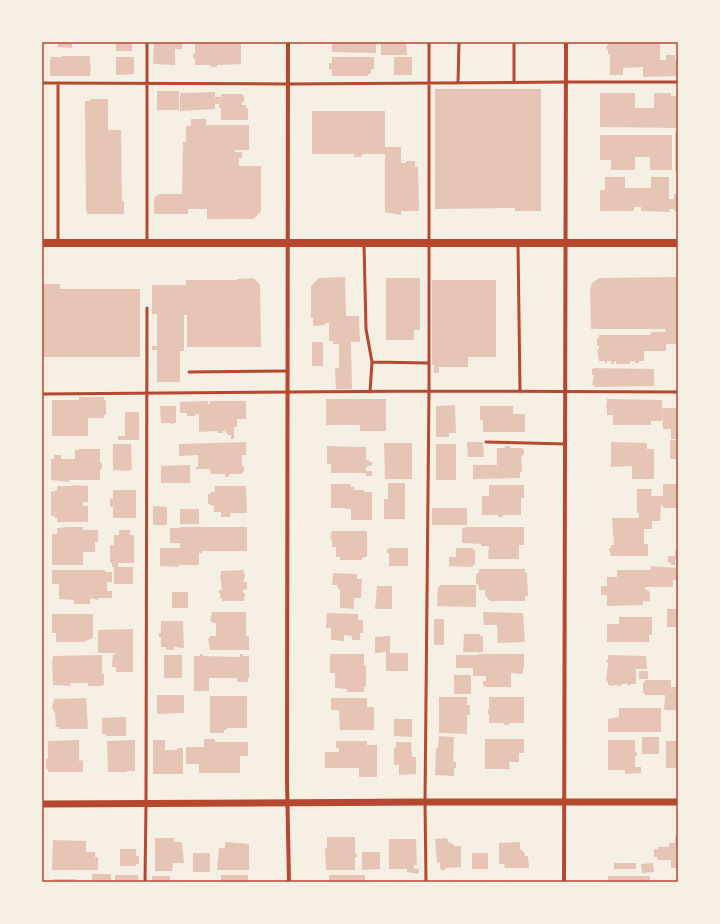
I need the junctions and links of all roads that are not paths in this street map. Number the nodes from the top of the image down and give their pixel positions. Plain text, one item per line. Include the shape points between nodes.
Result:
1 (147, 42) edge
2 (288, 42) edge
3 (429, 42) edge
4 (459, 42) edge
5 (514, 42) edge
6 (566, 42) edge
7 (514, 82) junction
8 (566, 82) junction
9 (678, 82) edge
10 (42, 83) edge
11 (58, 83) junction
12 (147, 83) junction
13 (429, 83) junction
14 (458, 83) junction
15 (288, 84) junction
16 (147, 242) junction
17 (428, 242) junction
18 (518, 242) junction
19 (566, 242) junction
20 (42, 243) edge
21 (58, 243) junction
22 (287, 243) junction
23 (364, 243) junction
24 (678, 243) edge
25 (147, 308) dead end
26 (372, 362) junction
27 (429, 363) junction
28 (288, 371) junction
29 (189, 372) dead end
30 (429, 391) junction
31 (520, 391) junction
32 (370, 392) junction
33 (566, 392) junction
34 (678, 392) edge
35 (147, 393) junction
36 (288, 393) junction
37 (42, 394) edge
38 (486, 442) dead end
39 (565, 444) junction
40 (425, 802) junction
41 (565, 802) junction
42 (678, 802) edge
43 (146, 803) junction
44 (288, 803) junction
45 (42, 804) edge
46 (145, 882) edge
47 (289, 882) edge
48 (426, 882) edge
49 (564, 882) edge

1 - 12 lane
2 - 15 street
3 - 13 lane
4 - 14 lane
5 - 7 lane
6 - 8 street
7 - 8 lane
7 - 14 lane
8 - 9 lane
8 - 19 street
10 - 11 lane
11 - 12 lane
11 - 21 lane
12 - 15 lane
12 - 16 lane
13 - 14 lane
13 - 15 lane
13 - 17 lane
15 - 22 street
16 - 21 main road
16 - 22 main road
17 - 18 main road
17 - 23 main road
17 - 27 lane
18 - 19 main road
18 - 31 lane
19 - 24 main road
19 - 33 street
20 - 21 main road
22 - 23 main road
22 - 28 street
23 - 26 lane via 366,329
25 - 35 lane
26 - 27 lane
26 - 32 lane
27 - 30 lane
28 - 29 lane
28 - 36 street
30 - 31 lane
30 - 32 lane
30 - 40 lane
31 - 33 lane
32 - 36 lane
33 - 34 lane
33 - 39 street
35 - 36 lane
35 - 37 lane
35 - 43 lane
36 - 44 street
38 - 39 lane
39 - 41 street
40 - 41 street
40 - 44 street
40 - 48 lane
41 - 42 street
41 - 49 street
43 - 44 street
43 - 45 street
43 - 46 lane
44 - 47 street

